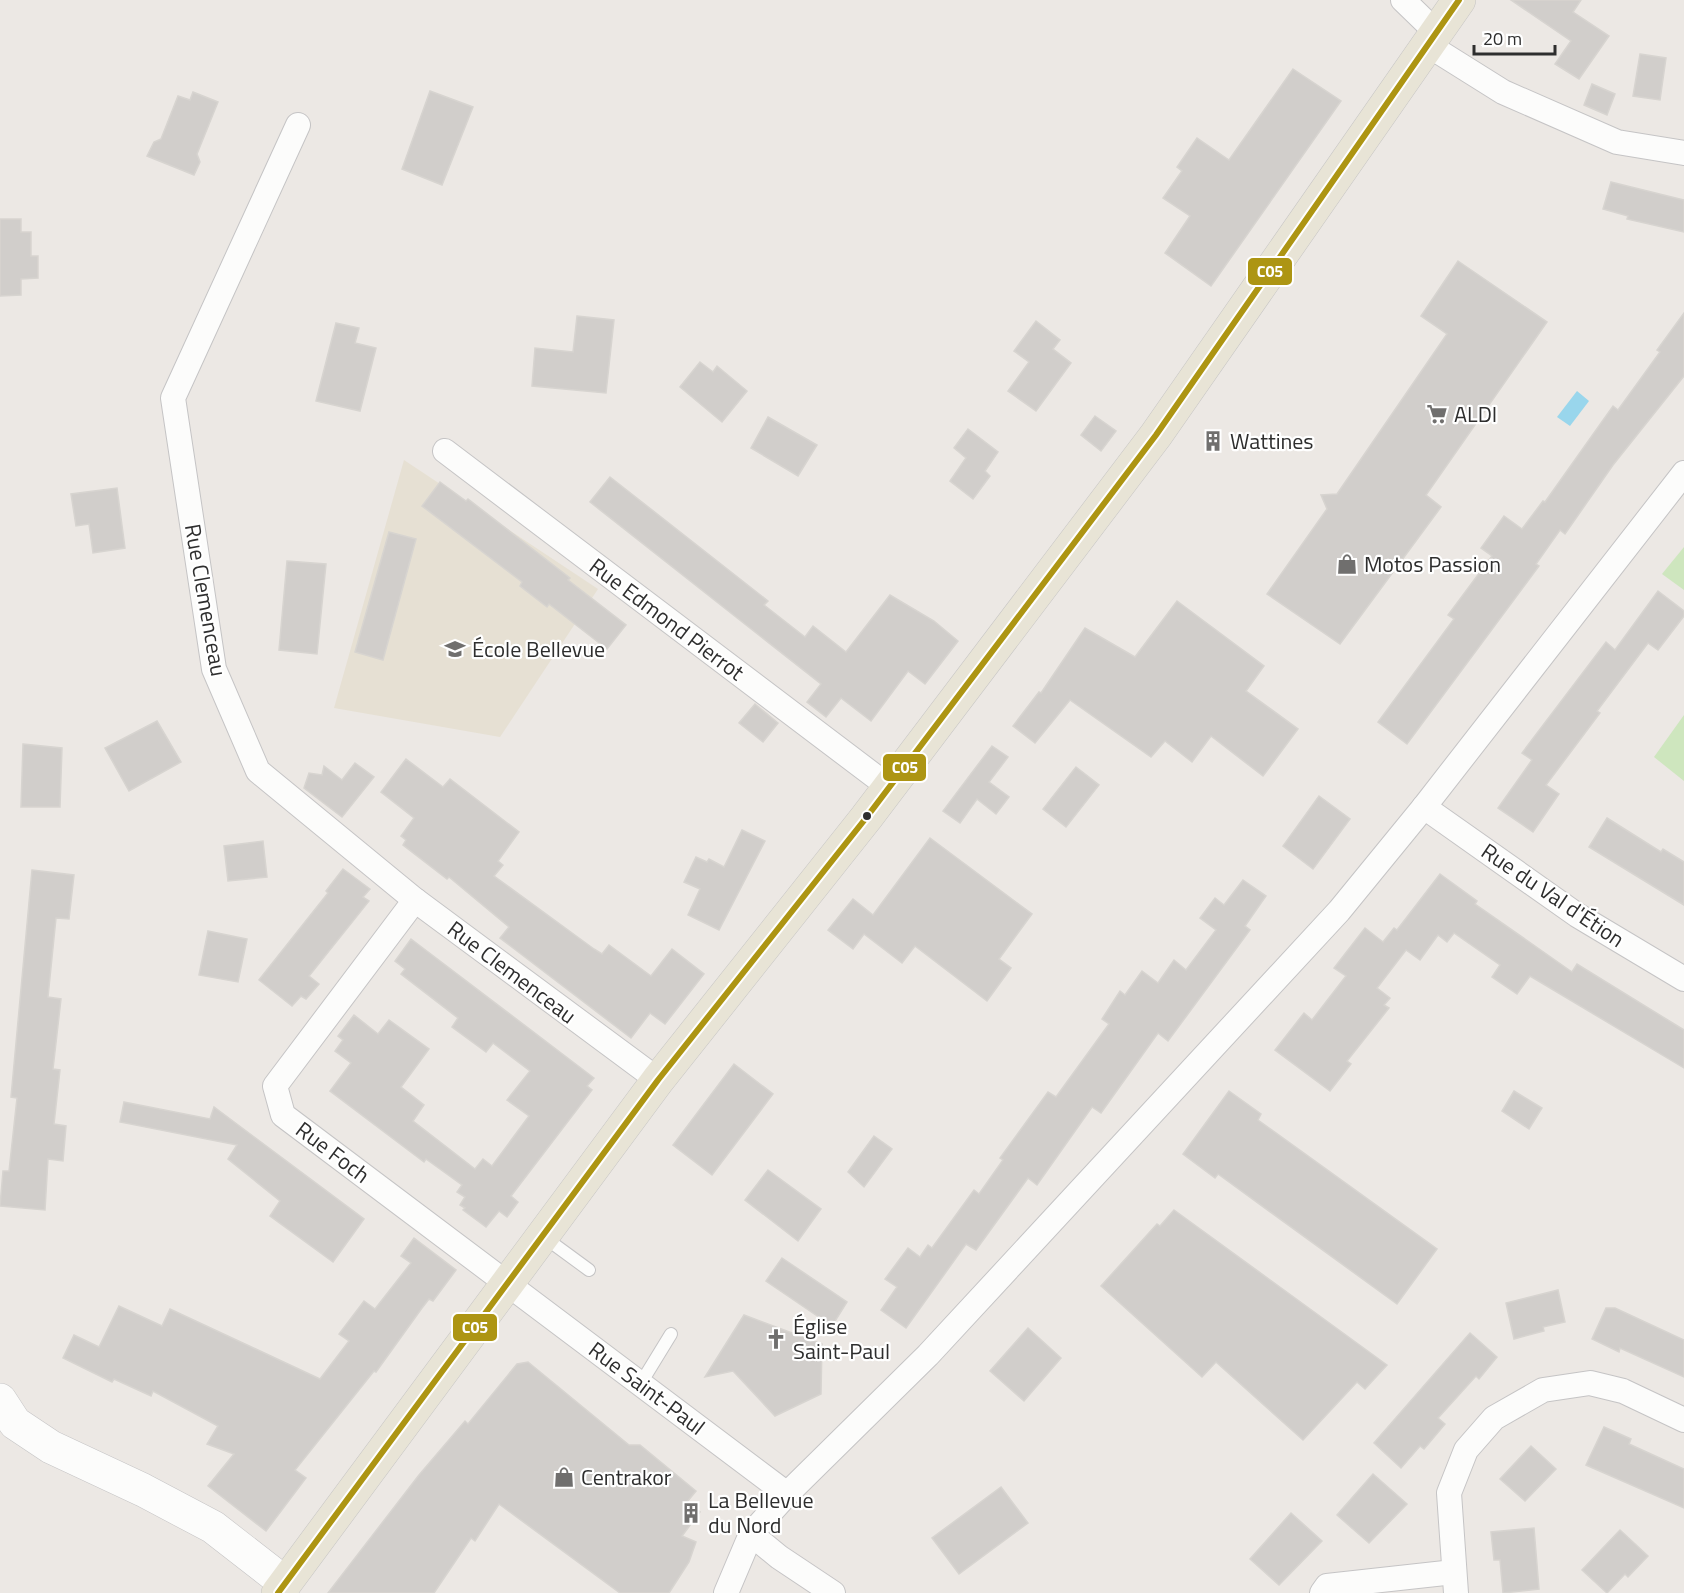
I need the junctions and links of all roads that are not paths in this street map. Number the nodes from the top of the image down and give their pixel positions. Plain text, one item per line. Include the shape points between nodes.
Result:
1 (1403, 0) edge
2 (1459, 0) edge
3 (1432, 39) junction
4 (298, 125) dead end
5 (1684, 153) edge
6 (445, 451) dead end
7 (1684, 473) edge
8 (889, 787) junction
9 (1424, 807) junction
10 (416, 900) junction
11 (1684, 979) edge
12 (657, 1080) junction
13 (543, 1237) junction
14 (589, 1270) dead end
15 (506, 1283) junction
16 (671, 1334) dead end
17 (640, 1383) junction
18 (0, 1400) edge
19 (1684, 1420) edge
20 (787, 1494) junction
21 (751, 1534) junction
22 (1455, 1582) edge
23 (281, 1588) edge
24 (726, 1593) edge
25 (833, 1593) edge
26 (1322, 1593) edge

1 - 3 street
2 - 3 main road
3 - 5 street via 1503,92 1617,142
3 - 8 main road via 1155,435
4 - 10 street, Rue Clemenceau via 173,398 214,669 258,771
6 - 8 street, Rue Edmond Pierrot
7 - 9 street
8 - 12 main road
9 - 11 street, Rue du Val d'Étion via 1576,915
9 - 20 street via 1338,911 928,1355
10 - 12 street, Rue Clemenceau
10 - 15 street, Rue Foch via 275,1086 284,1115
12 - 13 main road
13 - 14 lane
13 - 15 main road
15 - 17 street, Rue Saint-Paul
15 - 23 main road
16 - 17 lane
17 - 20 street, Rue Saint-Paul
18 - 23 street via 15,1424 51,1447 213,1527
19 - 22 street via 1623,1391 1590,1383 1543,1390 1494,1418 1466,1450 1449,1493
20 - 21 street
21 - 24 street
21 - 25 street
22 - 26 street via 1327,1586

